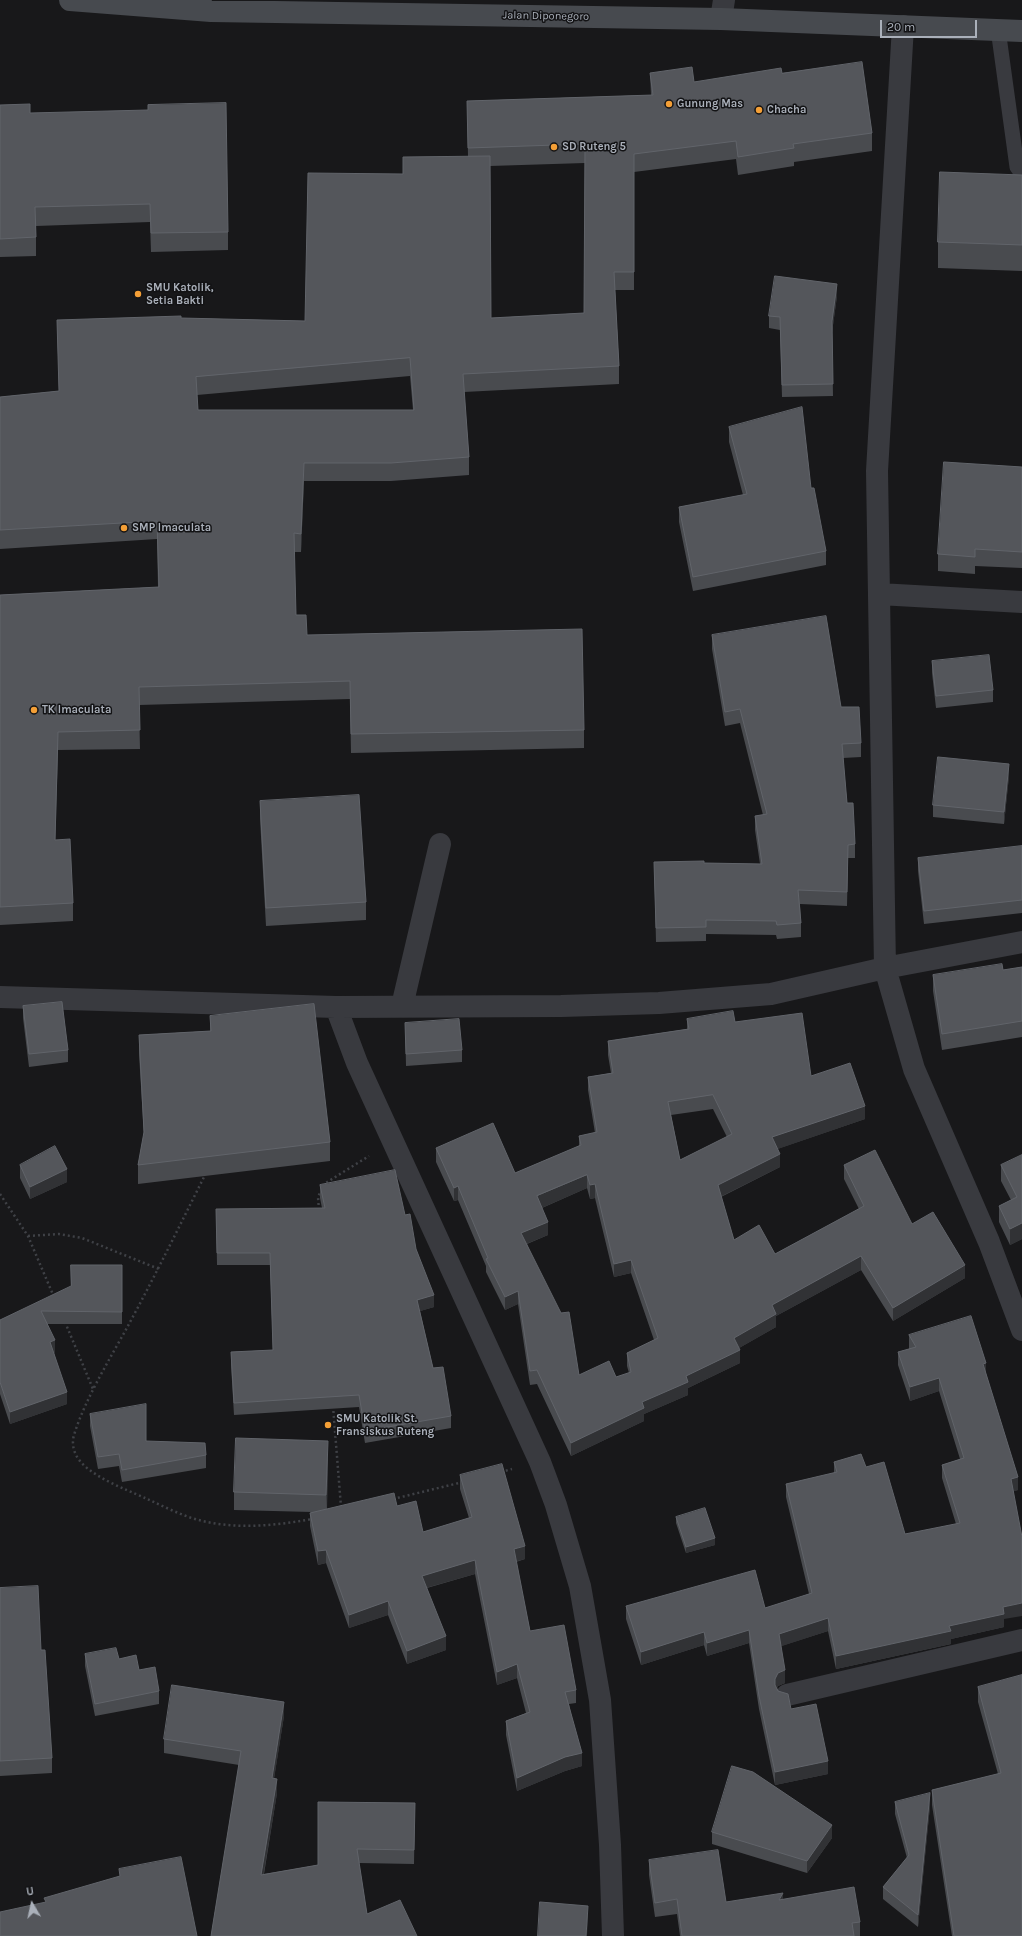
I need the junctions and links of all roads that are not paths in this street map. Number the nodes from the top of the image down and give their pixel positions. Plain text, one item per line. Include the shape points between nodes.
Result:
1 (70, 0) edge
2 (211, 6) edge
3 (722, 10) edge
4 (903, 26) junction
5 (998, 29) junction
6 (1022, 31) edge
7 (1022, 174) edge
8 (879, 594) junction
9 (1022, 602) edge
10 (440, 844) dead end
11 (1022, 942) edge
12 (885, 968) junction
13 (0, 998) edge
14 (402, 1006) junction
15 (336, 1007) junction
16 (1022, 1330) edge
17 (1022, 1640) edge
18 (787, 1695) edge
19 (613, 1936) edge

1 - 2 street, Jalan Diponegoro
2 - 3 street, Jalan Diponegoro
3 - 4 street, Jalan Diponegoro
4 - 5 street, Jalan Diponegoro
4 - 8 street via 877,471
5 - 6 street, Jalan Diponegoro
5 - 7 lane via 1017,167
8 - 9 street
8 - 12 street
10 - 14 street
11 - 12 street
12 - 14 street via 771,994 658,1003
12 - 16 street via 914,1069 989,1242
13 - 15 street
14 - 15 street
15 - 19 street via 357,1063 540,1462 556,1505 580,1586 600,1700 610,1845
17 - 18 street

